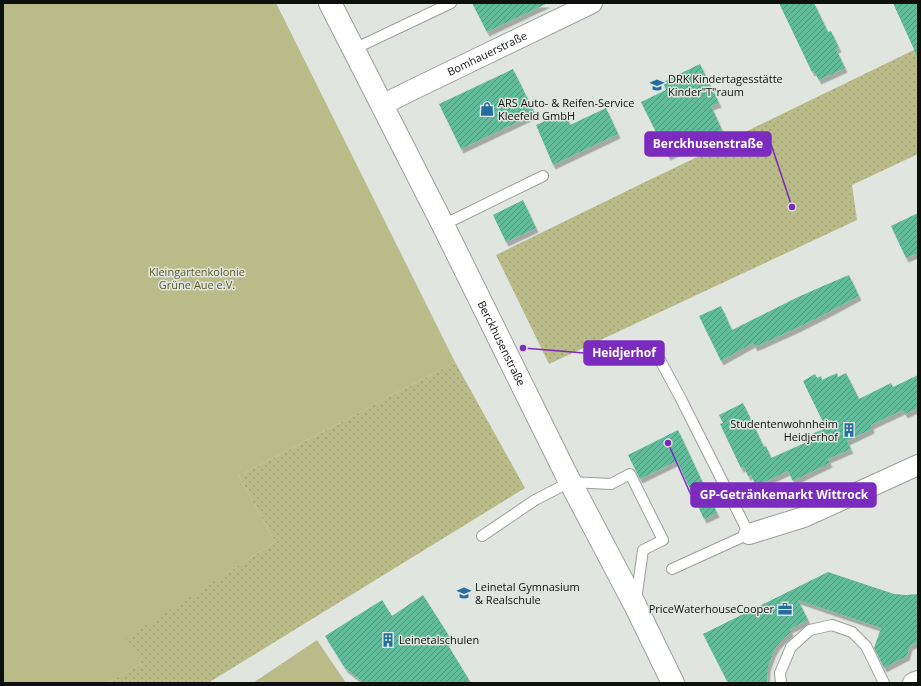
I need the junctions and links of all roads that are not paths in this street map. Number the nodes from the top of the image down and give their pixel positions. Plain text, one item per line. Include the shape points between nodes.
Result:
1 (330, 3) edge
2 (451, 3) edge
3 (592, 3) edge
4 (354, 50) junction
5 (382, 105) junction
6 (544, 176) dead end
7 (443, 225) junction
8 (660, 360) dead end
9 (918, 465) edge
10 (570, 482) junction
11 (748, 534) junction
12 (482, 536) dead end
13 (672, 569) dead end
14 (635, 606) junction
15 (918, 680) edge
16 (673, 683) edge
17 (781, 683) edge
18 (884, 683) edge
19 (913, 683) edge

1 - 4 street, Berckhusenstraße
2 - 4 lane
3 - 5 street, Bomhauerstraße
4 - 5 street, Berckhusenstraße
5 - 7 street, Berckhusenstraße
6 - 7 lane
7 - 10 street, Berckhusenstraße
8 - 11 lane
9 - 11 street via 804,517
10 - 12 lane via 535,500
10 - 14 street, Berckhusenstraße
10 - 14 lane via 611,484 630,474 663,540 643,550
11 - 13 lane
14 - 16 street, Berckhusenstraße
15 - 19 street
17 - 18 lane via 780,673 791,647 810,630 832,625 852,632 866,646

